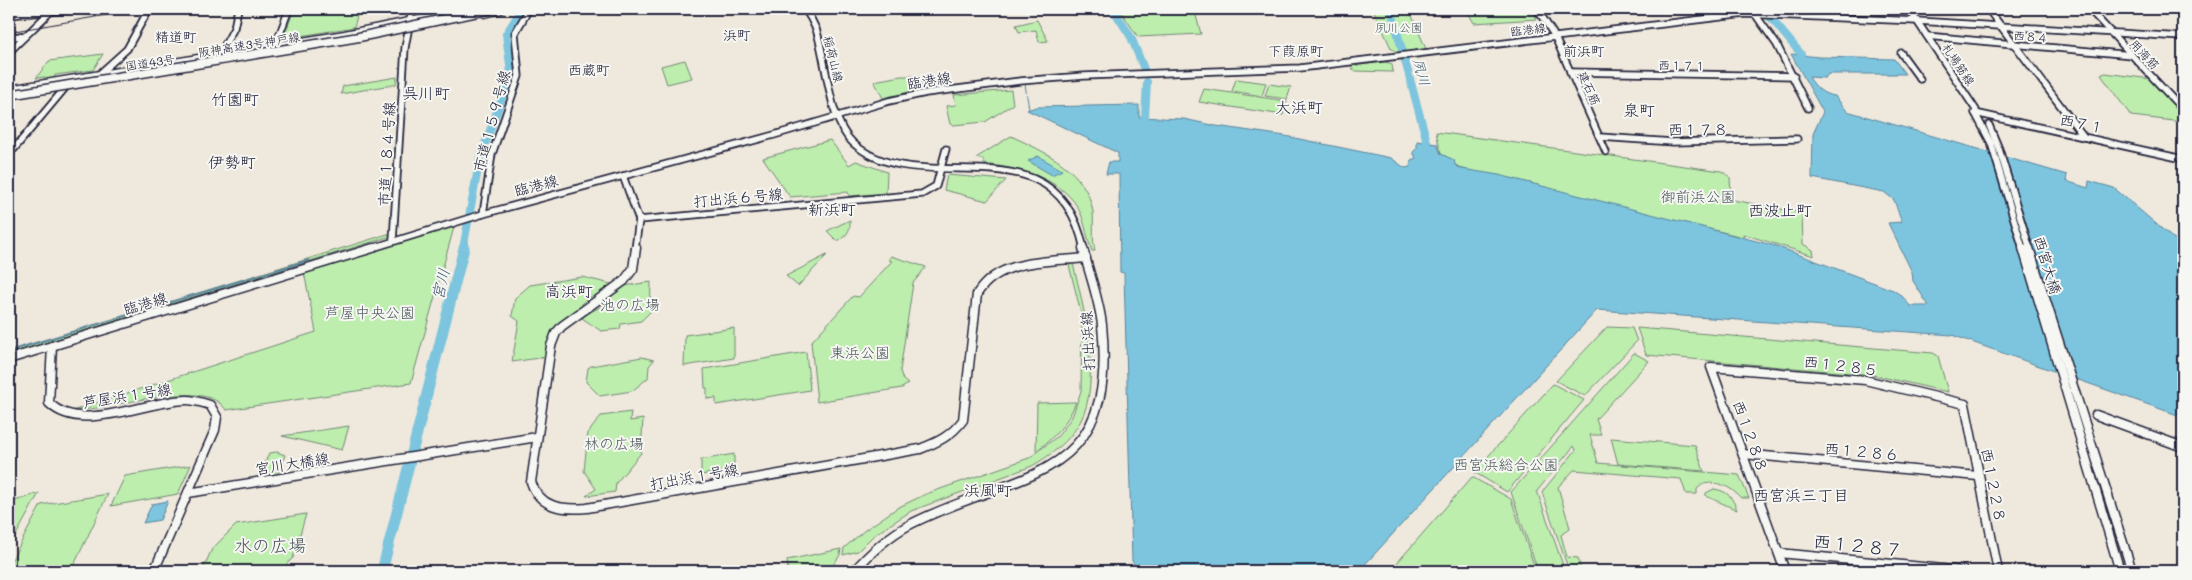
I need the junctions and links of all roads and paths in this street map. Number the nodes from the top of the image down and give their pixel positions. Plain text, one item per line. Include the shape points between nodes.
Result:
1 (20, 9) edge
2 (80, 9) edge
3 (149, 9) edge
4 (238, 9) edge
5 (289, 9) edge
6 (412, 9) edge
7 (474, 9) edge
8 (481, 9) edge
9 (492, 9) edge
10 (502, 9) edge
11 (529, 9) edge
12 (805, 9) edge
13 (1537, 9) edge
14 (1769, 9) edge
15 (1909, 9) edge
16 (1988, 9) edge
17 (2089, 9) edge
18 (51, 10) edge
19 (1757, 11) edge
20 (1775, 14) junction
21 (11, 15) edge
22 (9, 20) edge
23 (1917, 21) junction
24 (408, 26) junction
25 (2001, 26) junction
26 (2112, 33) junction
27 (25, 36) junction
28 (1927, 36) junction
29 (9, 37) edge
30 (1554, 37) junction
31 (2183, 38) edge
32 (2015, 44) junction
33 (275, 47) junction
34 (9, 52) edge
35 (1900, 53) dead end
36 (2132, 55) junction
37 (219, 56) junction
38 (1570, 72) junction
39 (97, 76) junction
40 (1794, 76) junction
41 (1920, 79) dead end
42 (65, 88) junction
43 (9, 94) edge
44 (1808, 108) dead end
45 (2183, 110) edge
46 (1978, 112) junction
47 (839, 116) junction
48 (1990, 133) joint
49 (1600, 137) junction
50 (2084, 137) junction
51 (1797, 139) dead end
52 (14, 149) dead end
53 (946, 149) dead end
54 (1606, 152) dead end
55 (2183, 158) edge
56 (941, 167) junction
57 (622, 176) junction
58 (481, 214) junction
59 (639, 220) junction
60 (392, 240) junction
61 (1086, 258) junction
62 (52, 346) junction
63 (9, 359) edge
64 (1712, 367) joint
65 (1965, 404) joint
66 (2074, 405) junction
67 (2096, 415) dead end
68 (537, 437) junction
69 (2183, 448) edge
70 (1743, 454) junction
71 (1978, 476) junction
72 (188, 493) junction
73 (1779, 553) junction
74 (154, 571) edge
75 (854, 571) edge
76 (1786, 571) edge
77 (1964, 571) edge
78 (1998, 571) edge
79 (2120, 571) edge
80 (2132, 571) edge

1 - 21 street
2 - 18 street
3 - 39 street via 127,49
4 - 37 street via 233,35
5 - 33 street
6 - 24 street, 市道１８４号線
7 - 24 highway, 国道43号
8 - 43 highway, 阪神高速3号神戸線, bridge via 359,34
9 - 43 highway, 阪神高速3号神戸線, bridge via 359,37
10 - 24 highway, 国道43号
11 - 58 street, 市道１５９号線 via 515,33 519,76 496,141
12 - 47 street, 稲荷山線 via 817,31
13 - 30 street, 建石筋
14 - 20 street
15 - 23 street, 札場筋線
16 - 25 street
17 - 26 street, 用海筋
18 - 21 street
18 - 27 street
19 - 20 street, 臨港線
19 - 30 street, 臨港線
19 - 40 street
20 - 23 street, 臨港線
21 - 22 street
23 - 25 street, 臨港線
23 - 28 street, 札場筋線
24 - 33 highway, 国道43号
24 - 42 highway, 国道43号
24 - 60 street, 市道１８４号線
25 - 26 street, 臨港線
25 - 32 street
26 - 31 street, 臨港線
26 - 36 street, 用海筋
27 - 29 street
27 - 34 street
28 - 32 street, 西８４
28 - 46 street, 札場筋線
30 - 38 street, 建石筋
30 - 47 street, 臨港線 via 1300,68 1020,81 915,95
32 - 36 street, 西８４
32 - 50 street
33 - 37 highway, 国道43号
35 - 41 street
36 - 45 street, 用海筋
37 - 39 highway, 国道43号
38 - 40 street, 西１７１
38 - 49 street, 建石筋
39 - 43 highway, 国道43号
40 - 44 street
42 - 43 highway, 国道43号
42 - 52 street
46 - 48 street, 札場筋線
46 - 50 street, 西７１
47 - 56 street, 打出浜線 via 848,137 873,155 903,165
47 - 57 street, 臨港線
48 - 66 street, 西宮大橋
49 - 51 street, 西１７８ via 1717,142
49 - 54 street, 建石筋
50 - 55 street, 西７１
53 - 56 street, 打出浜６号線
56 - 59 street, 打出浜６号線 via 936,186 922,194
56 - 61 street, 打出浜線 via 994,169 1017,174 1056,193 1070,210
57 - 58 street, 臨港線
57 - 59 street, 打出浜１号線
58 - 60 street, 臨港線
59 - 68 street, 打出浜１号線 via 631,274 566,323 553,339
60 - 62 street, 臨港線
61 - 68 street, 打出浜１号線 via 1010,268 982,283 977,294 963,420 950,435 933,446 676,493 566,509 547,504 533,488
61 - 75 street, 打出浜線 via 1100,309 1103,334 1102,390 1094,421 1086,435 1063,459 1036,476 899,529 877,546
62 - 63 street, 臨港線
62 - 72 street, 芦屋浜１号線 via 49,403 62,415 95,416 180,400 210,405 217,417 215,430
64 - 65 street, 西１２８５ via 1865,380
64 - 70 street, 西１２８８
65 - 71 street, 西１２２８
66 - 79 street
66 - 80 street
67 - 69 street
68 - 72 street, 宮川大橋線
70 - 71 street, 西１２８６
70 - 73 street, 西１２８８
71 - 78 street, 西１２２８
72 - 74 street, 芦屋浜１号線
73 - 76 street, 西１２８８
73 - 77 street, 西１２８７

